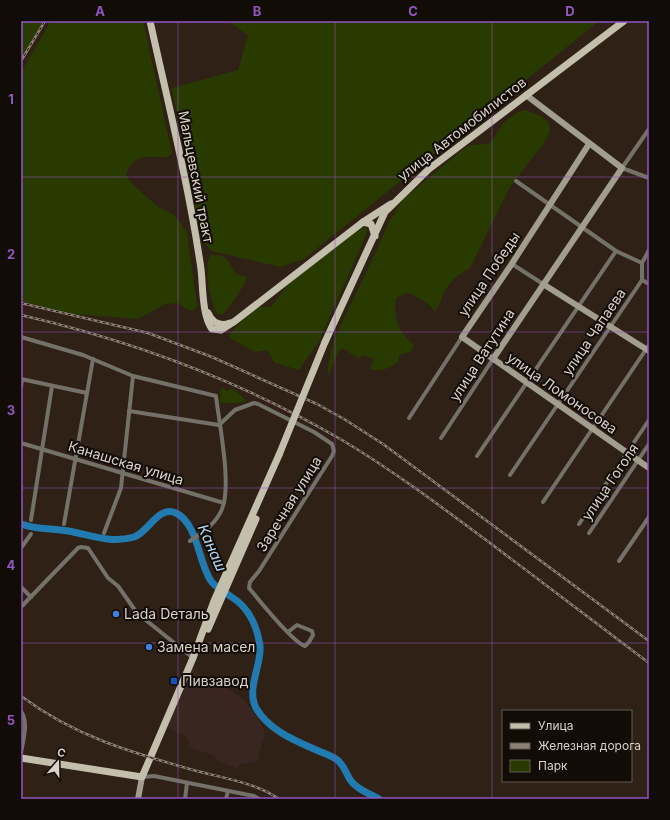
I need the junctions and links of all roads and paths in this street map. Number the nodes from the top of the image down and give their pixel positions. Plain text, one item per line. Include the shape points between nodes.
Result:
1 (150, 21) edge
2 (624, 21) edge
3 (526, 95) junction
4 (649, 129) edge
5 (590, 144) junction
6 (622, 168) junction
7 (649, 178) edge
8 (516, 181) dead end
9 (391, 204) junction
10 (550, 205) junction
11 (363, 222) junction
12 (581, 227) junction
13 (375, 236) junction
14 (649, 250) edge
15 (616, 251) junction
16 (642, 263) junction
17 (512, 264) junction
18 (642, 280) junction
19 (543, 284) junction
20 (649, 284) edge
21 (578, 306) junction
22 (611, 327) junction
23 (21, 337) edge
24 (462, 337) junction
25 (328, 343) junction
26 (648, 348) edge
27 (93, 359) junction
28 (493, 359) junction
29 (133, 376) junction
30 (22, 379) edge
31 (526, 383) junction
32 (21, 386) edge
33 (52, 386) junction
34 (87, 393) junction
35 (558, 405) junction
36 (129, 411) junction
37 (409, 418) dead end
38 (649, 420) edge
39 (219, 425) junction
40 (592, 429) junction
41 (441, 438) dead end
42 (21, 443) edge
43 (649, 444) edge
44 (42, 449) junction
45 (627, 452) junction
46 (477, 456) dead end
47 (75, 459) junction
48 (638, 460) junction
49 (649, 468) edge
50 (124, 474) junction
51 (510, 475) dead end
52 (543, 502) dead end
53 (224, 503) junction
54 (649, 517) edge
55 (31, 520) dead end
56 (64, 524) dead end
57 (579, 524) dead end
58 (589, 532) dead end
59 (104, 533) dead end
60 (31, 534) dead end
61 (190, 541) dead end
62 (21, 548) edge
63 (619, 561) dead end
64 (21, 587) edge
65 (31, 597) junction
66 (21, 607) edge
67 (288, 632) junction
68 (193, 658) junction
69 (21, 712) edge
70 (21, 753) edge
71 (21, 758) edge
72 (142, 777) junction
73 (187, 783) junction
74 (228, 791) junction
75 (138, 799) edge
76 (185, 799) edge
77 (226, 799) edge
78 (259, 799) edge

1 - 11 main road, Мальцевский тракт via 186,181 204,304 209,318 220,328 235,321
2 - 3 main road, улица Автомобилистов
3 - 5 street
3 - 9 main road, улица Автомобилистов via 429,169
4 - 6 street
5 - 6 street
5 - 10 street, улица Победы
6 - 7 street
6 - 12 street, улица Ватутина
8 - 10 street
9 - 11 main road
9 - 13 main road, улица Автомобилистов
9 - 25 main road
10 - 12 street
10 - 17 street, улица Победы
11 - 13 main road via 371,224
12 - 15 street
12 - 19 street, улица Ватутина
13 - 25 main road, улица Автомобилистов
14 - 16 street
15 - 16 street
15 - 21 street
16 - 18 street
17 - 19 street
17 - 24 street, улица Победы
18 - 20 street
18 - 22 street, улица Чапаева
19 - 21 street
19 - 28 street, улица Ватутина
21 - 22 street
21 - 31 street
22 - 26 street
22 - 35 street, улица Чапаева
23 - 27 street
24 - 28 street, улица Ломоносова
24 - 37 street, улица Победы
25 - 68 main road, bridge
26 - 40 street
27 - 29 street
27 - 34 street
28 - 31 street, улица Ломоносова
28 - 41 street, улица Ватутина
29 - 36 street
29 - 39 street via 216,396
30 - 32 street
30 - 33 street
31 - 35 street, улица Ломоносова
31 - 46 street
33 - 34 street
33 - 44 street
34 - 47 street
35 - 40 street, улица Ломоносова
35 - 51 street, улица Чапаева
36 - 39 street
36 - 50 street
38 - 45 street, улица Гоголя
39 - 53 street via 225,472
39 - 67 street, Заречная улица via 235,410 254,403 314,432 334,447 332,456 260,571 250,582 249,588
40 - 45 street, улица Ломоносова
40 - 52 street
42 - 44 street, Канашская улица
43 - 48 street, улица Гоголя
44 - 47 street, Канашская улица
44 - 55 street
45 - 48 street, улица Ломоносова
45 - 57 street, улица Гоголя
47 - 50 street, Канашская улица
47 - 56 street
48 - 49 street, улица Ломоносова
48 - 58 street, улица Гоголя
50 - 53 street, Канашская улица
50 - 59 street
53 - 61 street via 216,520
54 - 63 street
60 - 62 street
64 - 65 street
65 - 66 street
65 - 68 street via 76,551 81,547 88,548 108,578 118,586 137,613
67 - 67 street via 300,645 305,646 313,635 312,631 297,625
68 - 72 main road
69 - 70 street via 26,723
71 - 72 main road
72 - 73 street via 154,776
72 - 75 street
73 - 74 street
73 - 76 street
74 - 77 street
74 - 78 street

